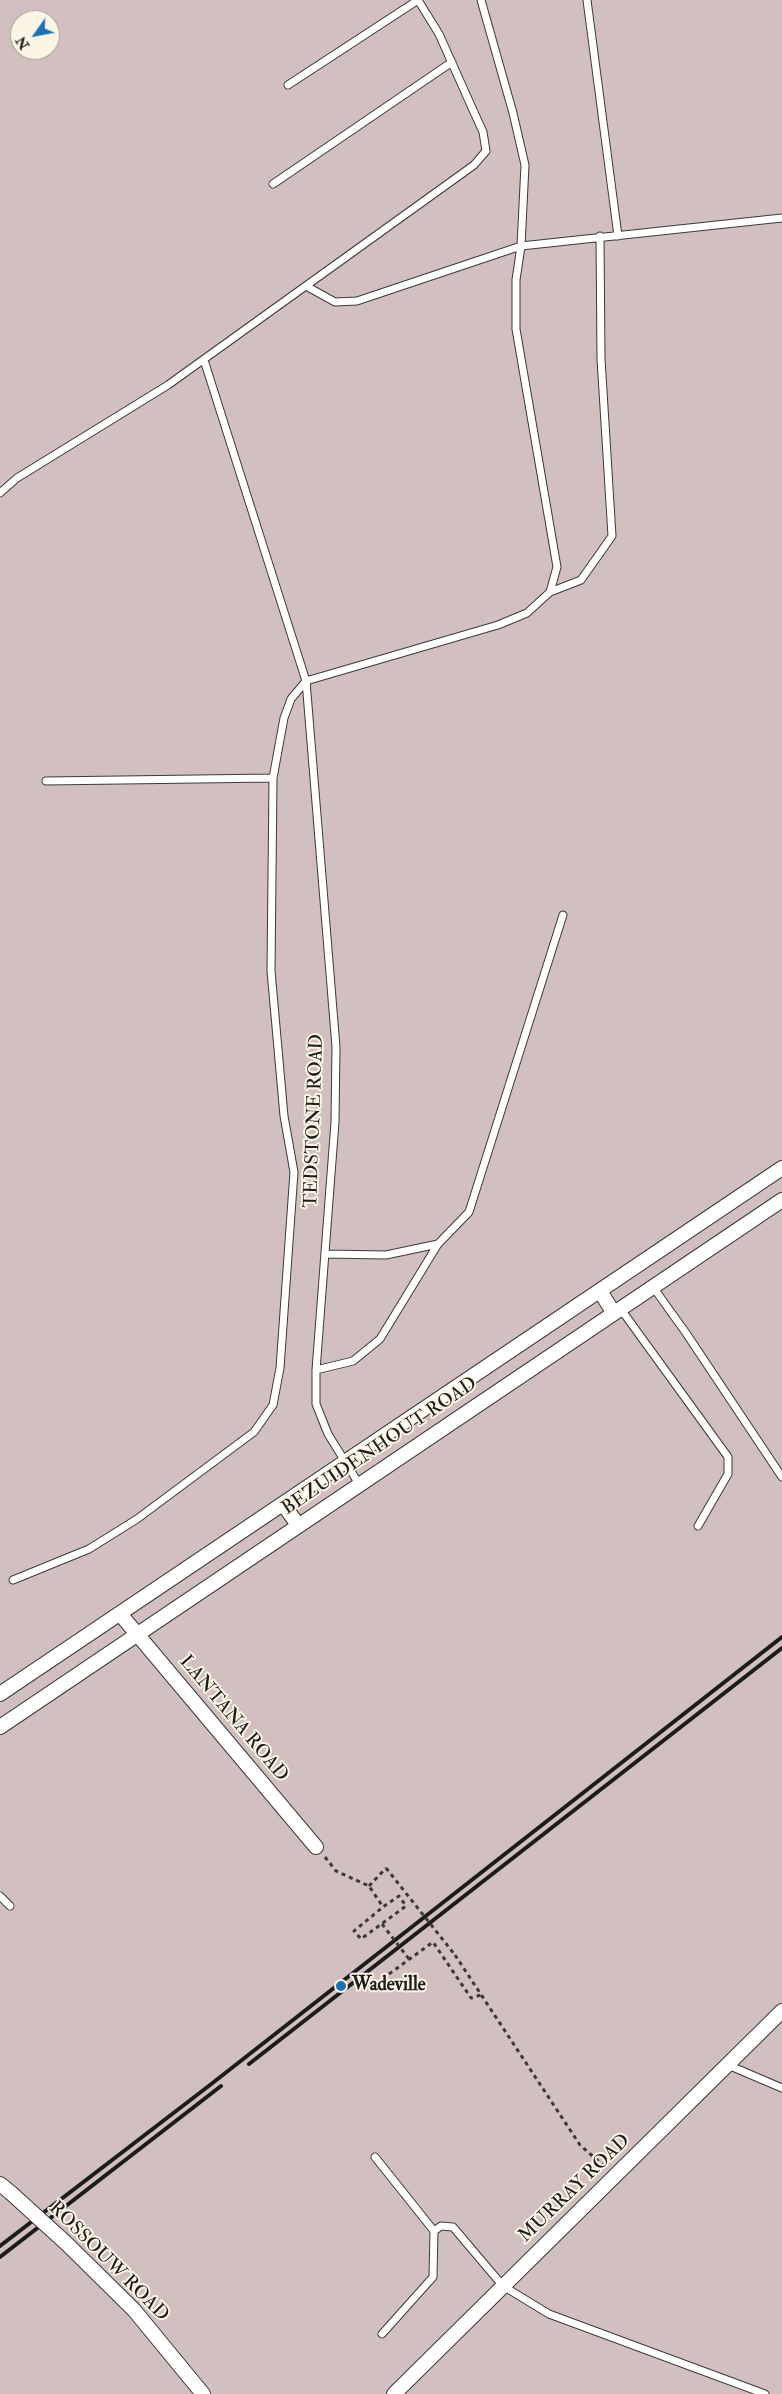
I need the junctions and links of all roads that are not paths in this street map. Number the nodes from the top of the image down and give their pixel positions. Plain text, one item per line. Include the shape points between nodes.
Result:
1 (418, 0) edge
2 (481, 0) edge
3 (587, 0) edge
4 (452, 62) junction
5 (288, 85) dead end
6 (273, 184) dead end
7 (782, 218) edge
8 (600, 236) junction
9 (618, 236) junction
10 (521, 246) junction
11 (306, 286) junction
12 (204, 360) junction
13 (0, 493) edge
14 (550, 592) junction
15 (306, 681) junction
16 (273, 778) junction
17 (46, 780) dead end
18 (562, 915) dead end
19 (782, 1168) edge
20 (782, 1200) edge
21 (438, 1244) junction
22 (325, 1254) junction
23 (653, 1287) junction
24 (600, 1291) junction
25 (617, 1310) junction
26 (316, 1370) junction
27 (346, 1462) junction
28 (782, 1477) edge
29 (359, 1484) junction
30 (283, 1504) junction
31 (298, 1525) junction
32 (698, 1526) dead end
33 (13, 1580) dead end
34 (121, 1615) junction
35 (138, 1635) junction
36 (0, 1694) edge
37 (0, 1727) edge
38 (316, 1847) road end
39 (0, 1896) edge
40 (10, 1906) dead end
41 (782, 2011) edge
42 (728, 2065) junction
43 (782, 2088) edge
44 (375, 2157) dead end
45 (6, 2189) edge
46 (434, 2230) junction
47 (503, 2286) junction
48 (382, 2334) dead end
49 (203, 2394) edge
50 (394, 2394) edge
51 (765, 2394) edge

1 - 4 lane
1 - 5 lane
2 - 10 lane via 524,165
3 - 9 lane
4 - 6 lane
4 - 11 lane via 483,132 486,151 474,165
7 - 9 lane
8 - 9 lane
8 - 10 lane
8 - 14 lane via 601,359 612,536 581,580
10 - 11 lane via 358,301 335,302
10 - 14 lane via 516,280 516,329 557,567
11 - 12 lane
12 - 13 lane via 17,478
12 - 15 lane, TEDSTONE ROAD
14 - 15 lane via 527,612 498,625
15 - 16 lane via 291,699 284,718
15 - 22 lane, TEDSTONE ROAD via 336,1046 335,1122
16 - 17 lane
16 - 33 lane via 271,972 284,1116 294,1172 280,1368 273,1405 254,1432 137,1519 89,1548
18 - 21 lane via 469,1212
19 - 24 street, BEZUIDENHOUT ROAD
20 - 23 street, BEZUIDENHOUT ROAD
21 - 22 lane via 386,1255
21 - 26 lane via 380,1339 353,1361
22 - 26 lane, TEDSTONE ROAD
23 - 25 street, BEZUIDENHOUT ROAD
23 - 28 lane
24 - 25 street
24 - 27 street, BEZUIDENHOUT ROAD
25 - 29 street, BEZUIDENHOUT ROAD
25 - 32 lane via 728,1458 728,1474
26 - 27 lane, TEDSTONE ROAD via 316,1404 328,1434
27 - 29 lane, TEDSTONE ROAD
27 - 30 street, BEZUIDENHOUT ROAD
29 - 31 street, BEZUIDENHOUT ROAD
30 - 31 street
30 - 34 street, BEZUIDENHOUT ROAD
31 - 35 street, BEZUIDENHOUT ROAD
34 - 35 street, LANTANA ROAD
34 - 36 street, BEZUIDENHOUT ROAD
35 - 37 street, BEZUIDENHOUT ROAD
35 - 38 street, LANTANA ROAD
39 - 40 lane
41 - 42 street, MURRAY ROAD
42 - 43 lane
42 - 47 street, MURRAY ROAD
44 - 46 lane
45 - 49 street, ROSSOUW ROAD, bridge via 134,2310
46 - 47 lane via 453,2226
46 - 48 lane via 433,2277
47 - 50 street, MURRAY ROAD
47 - 51 lane via 549,2314

